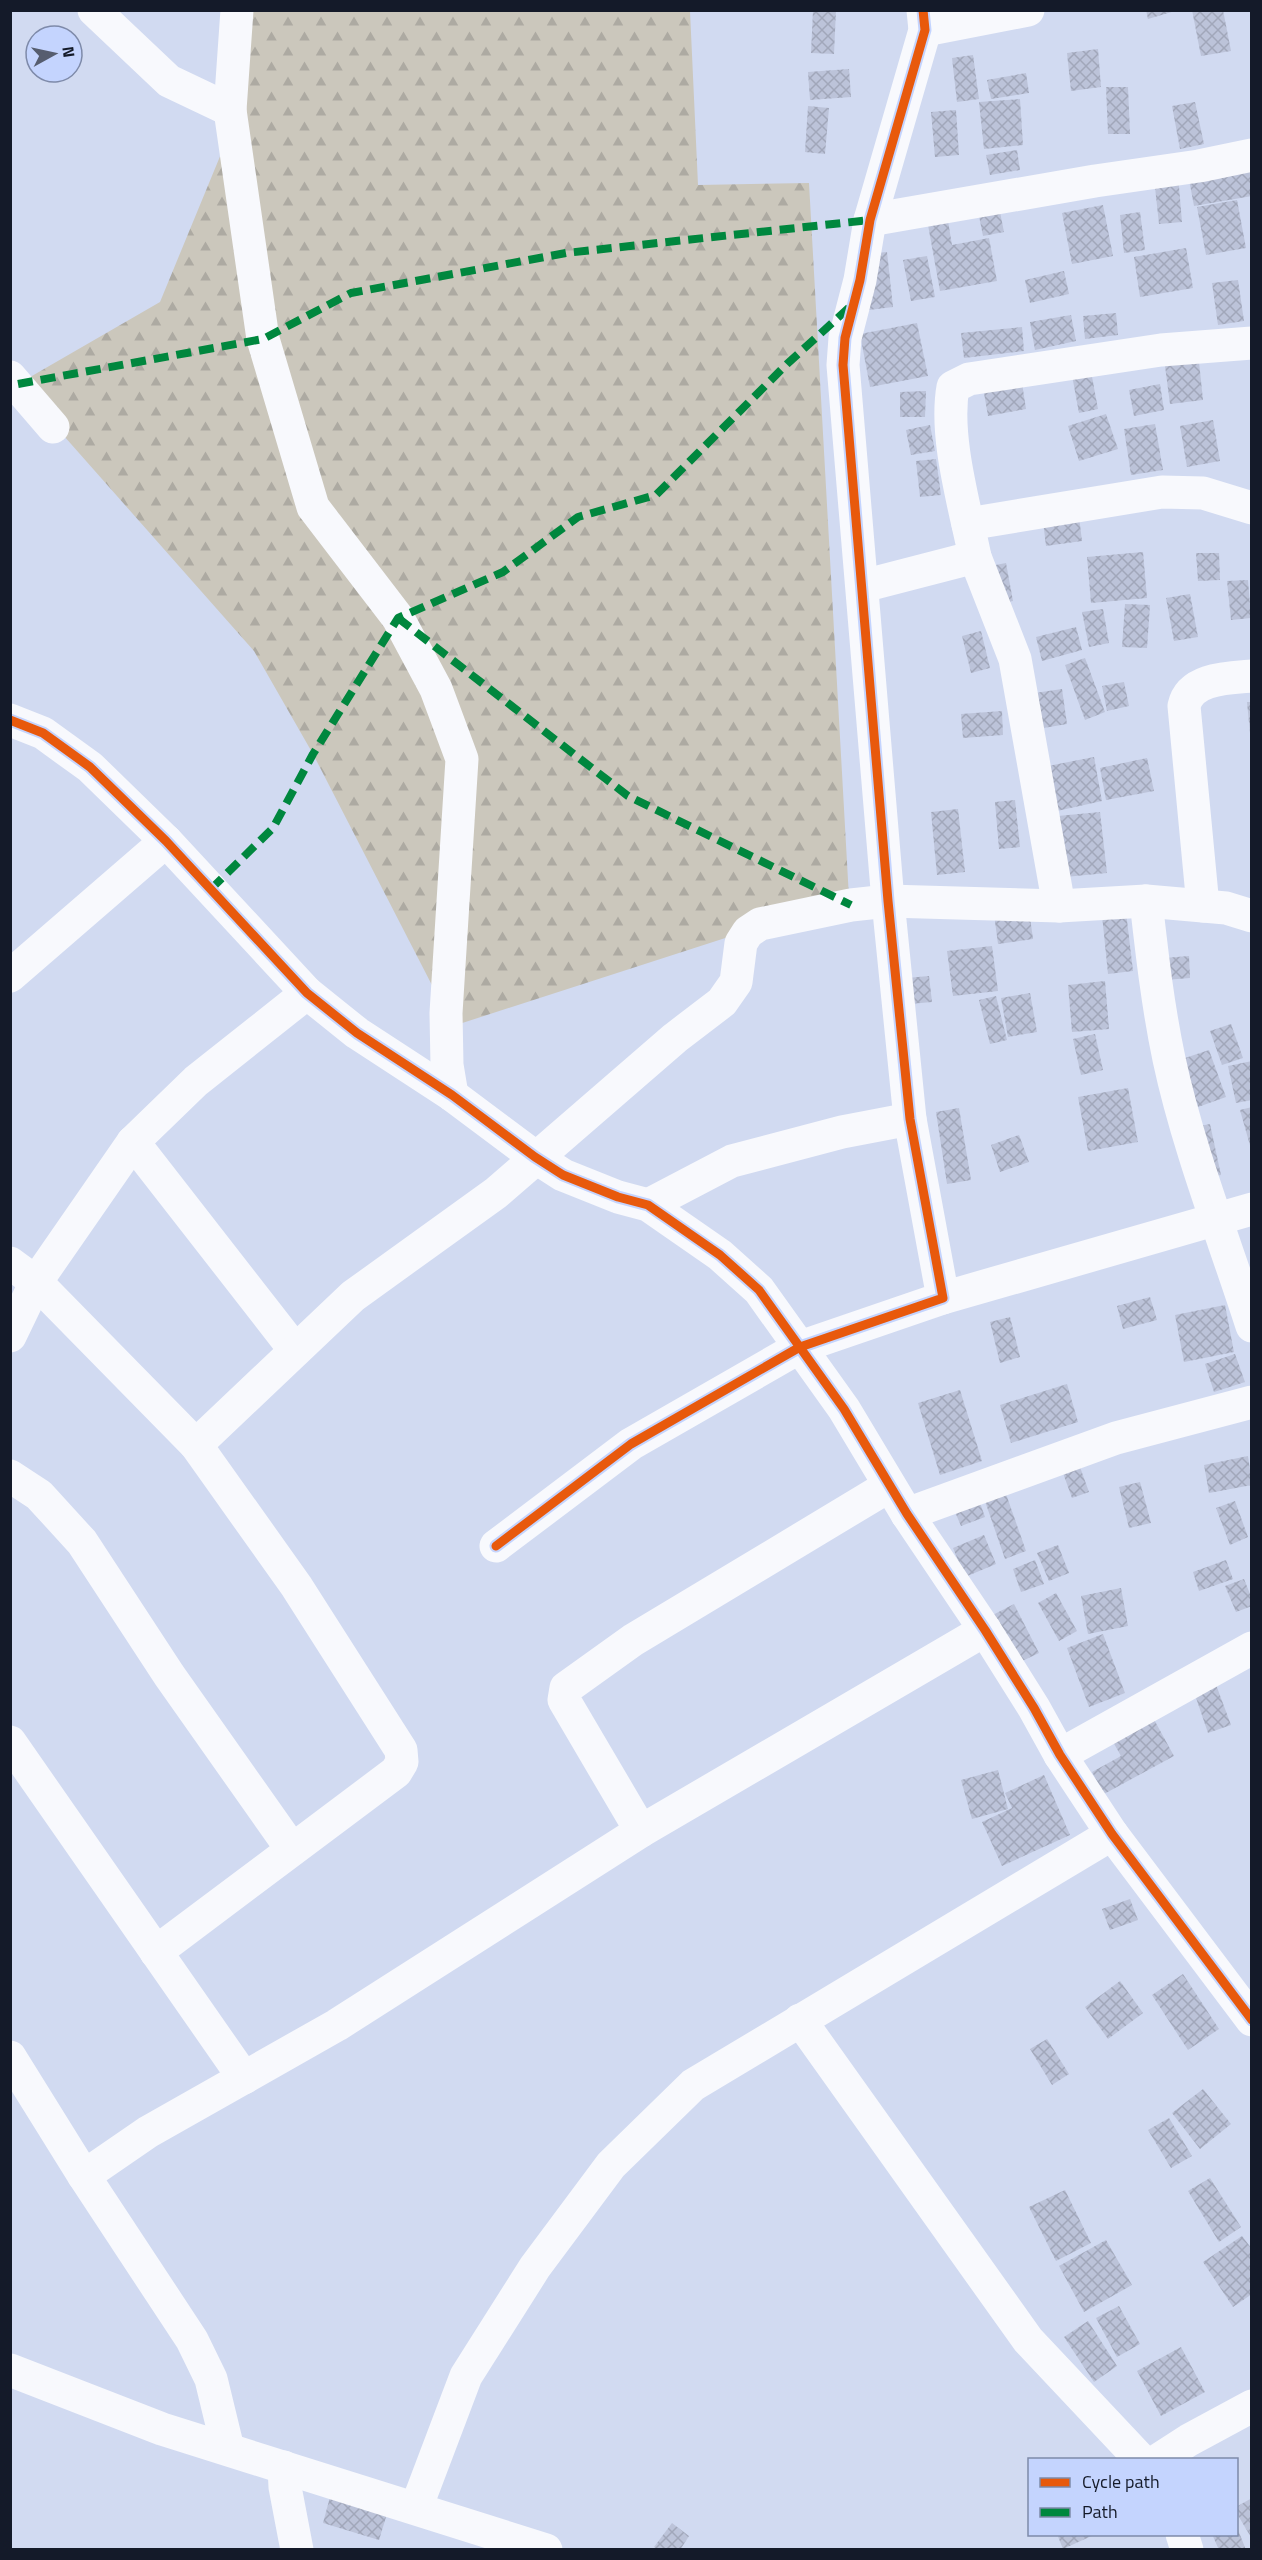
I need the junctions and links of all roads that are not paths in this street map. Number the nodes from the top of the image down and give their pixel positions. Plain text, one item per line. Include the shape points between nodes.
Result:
1 (94, 10) edge
2 (237, 10) edge
3 (1028, 10) edge
4 (924, 20) edge
5 (230, 110) junction
6 (1251, 155) edge
7 (870, 220) junction
8 (1251, 343) edge
9 (10, 377) edge
10 (53, 427) dead end
11 (1251, 508) edge
12 (968, 524) junction
13 (975, 557) junction
14 (863, 586) junction
15 (1251, 676) edge
16 (10, 720) edge
17 (166, 841) junction
18 (888, 901) junction
19 (1146, 901) junction
20 (1059, 906) junction
21 (1203, 906) junction
22 (1251, 916) edge
23 (16, 964) edge
24 (307, 993) junction
25 (452, 1095) junction
26 (910, 1119) junction
27 (133, 1142) junction
28 (535, 1157) junction
29 (648, 1205) junction
30 (1251, 1209) edge
31 (1217, 1220) junction
32 (10, 1263) edge
33 (36, 1282) junction
34 (942, 1298) junction
35 (1251, 1326) edge
36 (10, 1336) edge
37 (800, 1347) junction
38 (295, 1350) junction
39 (1251, 1402) edge
40 (196, 1445) junction
41 (10, 1476) edge
42 (889, 1486) junction
43 (907, 1514) junction
44 (496, 1546) dead end
45 (985, 1630) junction
46 (1251, 1648) edge
47 (10, 1742) edge
48 (1060, 1755) junction
49 (641, 1832) junction
50 (1112, 1834) junction
51 (291, 1848) junction
52 (156, 1952) junction
53 (801, 2020) junction
54 (1251, 2020) edge
55 (10, 2057) edge
56 (244, 2078) junction
57 (84, 2175) junction
58 (10, 2370) edge
59 (1251, 2406) edge
60 (228, 2449) junction
61 (1139, 2458) edge
62 (1161, 2458) edge
63 (284, 2467) junction
64 (416, 2508) junction
65 (297, 2550) edge
66 (546, 2550) edge

1 - 5 street via 169,81
2 - 5 street
3 - 4 street
4 - 7 street
5 - 25 street via 263,339 313,507 398,618 436,689 462,759 446,1013
6 - 7 street
7 - 14 street via 843,365
8 - 12 street via 1150,351 969,379 953,387 956,463
9 - 10 street
11 - 12 street via 1203,493 1162,492
12 - 13 street
13 - 14 street
13 - 20 street via 1015,659
14 - 18 street
15 - 21 street via 1203,683 1190,692 1184,706
16 - 17 street via 43,733 90,767
17 - 23 street
17 - 24 street
18 - 20 street
18 - 26 street
18 - 28 street via 851,904 759,924 741,943 736,982 722,1002
19 - 20 street
19 - 21 street
19 - 31 street via 1170,1061
21 - 22 street
24 - 25 street via 357,1033
24 - 27 street via 196,1081
25 - 28 street
26 - 29 street via 732,1161
26 - 34 street
27 - 33 street
27 - 38 street
28 - 29 street via 562,1175
28 - 38 street via 496,1193 353,1296
29 - 37 street via 720,1255 759,1290
30 - 31 street
31 - 34 street
31 - 35 street
32 - 33 street
33 - 36 street
33 - 40 street
34 - 37 street
37 - 42 street via 844,1409
37 - 44 street via 630,1444
38 - 40 street
39 - 43 street via 1116,1438
40 - 51 street via 297,1587 400,1750 402,1762 396,1772
41 - 51 street via 39,1495 82,1542 169,1675
42 - 43 street
42 - 49 street via 633,1640 566,1688 564,1700
43 - 45 street
45 - 48 street
45 - 49 street
46 - 48 street
47 - 52 street
48 - 50 street
49 - 56 street via 337,2025
50 - 53 street
50 - 54 street
51 - 52 street
52 - 56 street
53 - 61 street via 1028,2340
53 - 64 street via 693,2085 611,2165 535,2267 466,2376
55 - 57 street
56 - 57 street via 148,2132
57 - 60 street via 192,2340 211,2379
58 - 60 street via 162,2429
59 - 62 street
60 - 63 street
63 - 64 street
63 - 65 street
64 - 66 street

